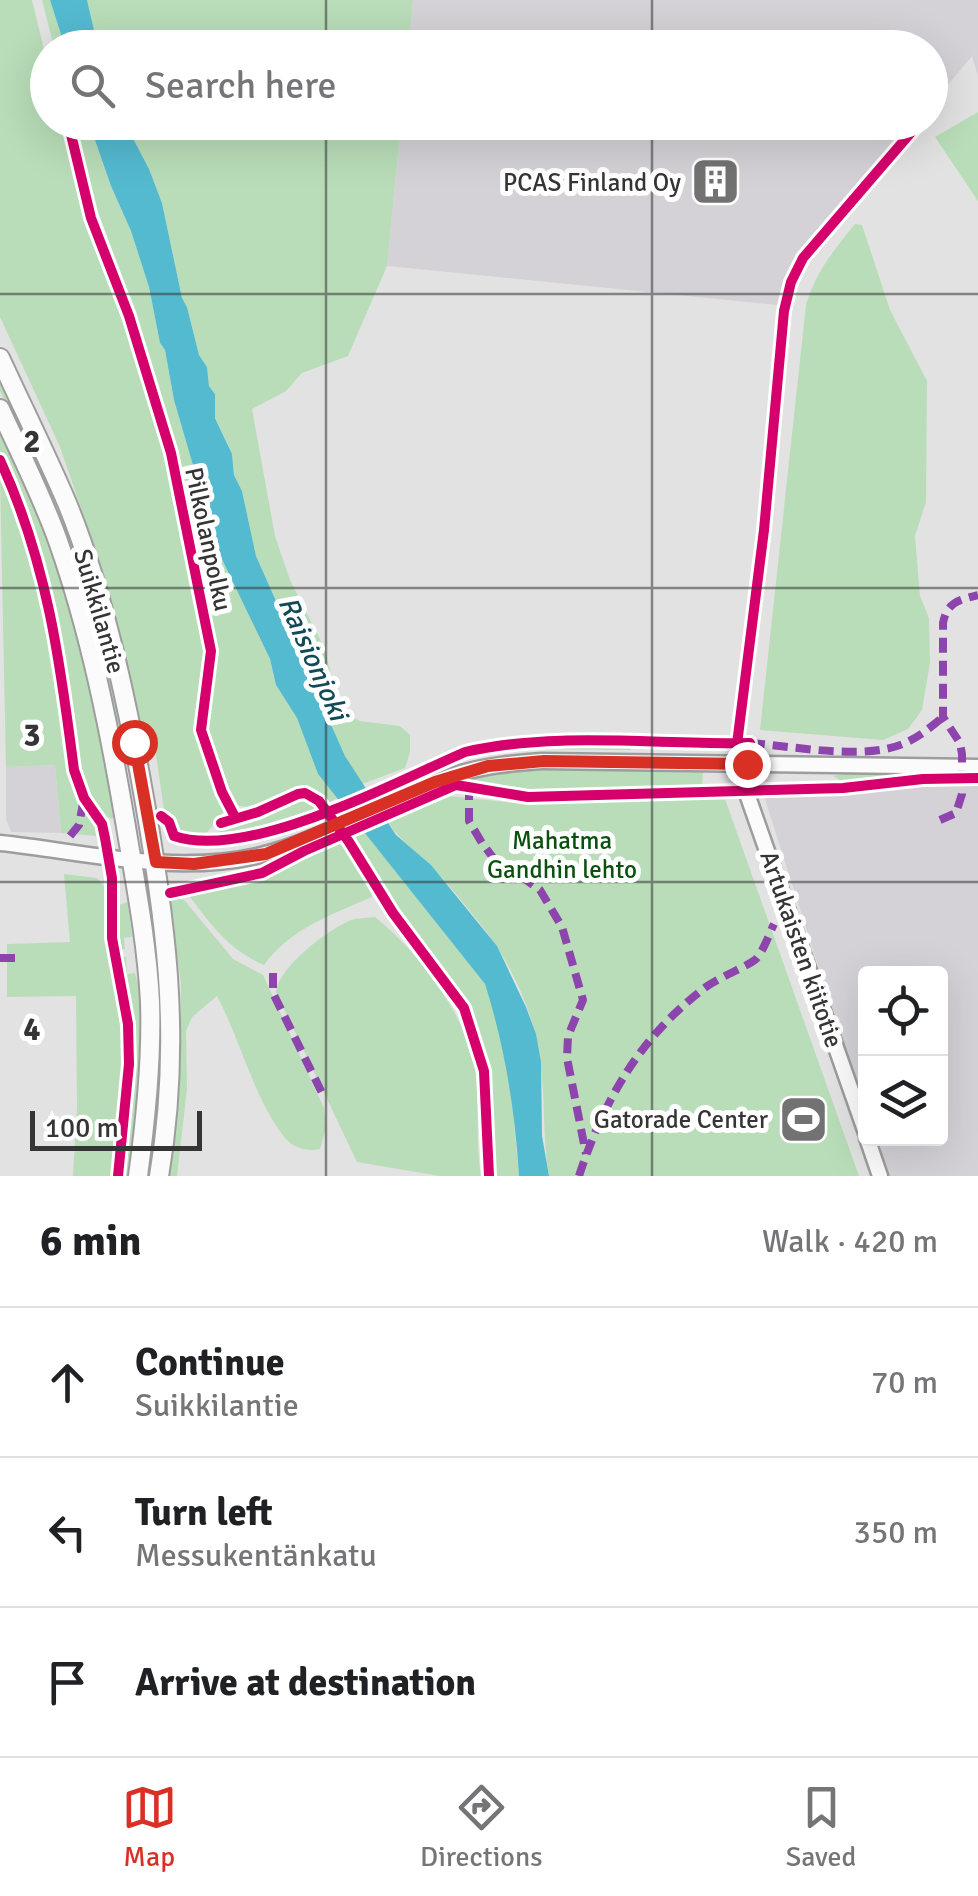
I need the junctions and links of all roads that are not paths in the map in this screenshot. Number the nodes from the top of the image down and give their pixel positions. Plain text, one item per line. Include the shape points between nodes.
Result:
1 (0, 358) edge
2 (0, 409) edge
3 (747, 764) junction
4 (978, 766) edge
5 (0, 843) edge
6 (132, 861) junction
7 (156, 862) junction
8 (858, 1113) edge
9 (870, 1146) edge
10 (138, 1176) edge
11 (158, 1176) edge
12 (880, 1176) edge

1 - 7 main road, Suikkilantie via 68,505 84,556 121,684
2 - 6 main road, Suikkilantie via 44,504 85,628
3 - 4 street
3 - 7 street via 510,764 460,773 253,857
3 - 8 street, Artukaisten kiitotie via 746,791
5 - 6 street
6 - 7 street
6 - 10 main road, Suikkilantie via 150,1002
7 - 11 main road, Suikkilantie via 172,1039
9 - 12 street, Artukaisten kiitotie

